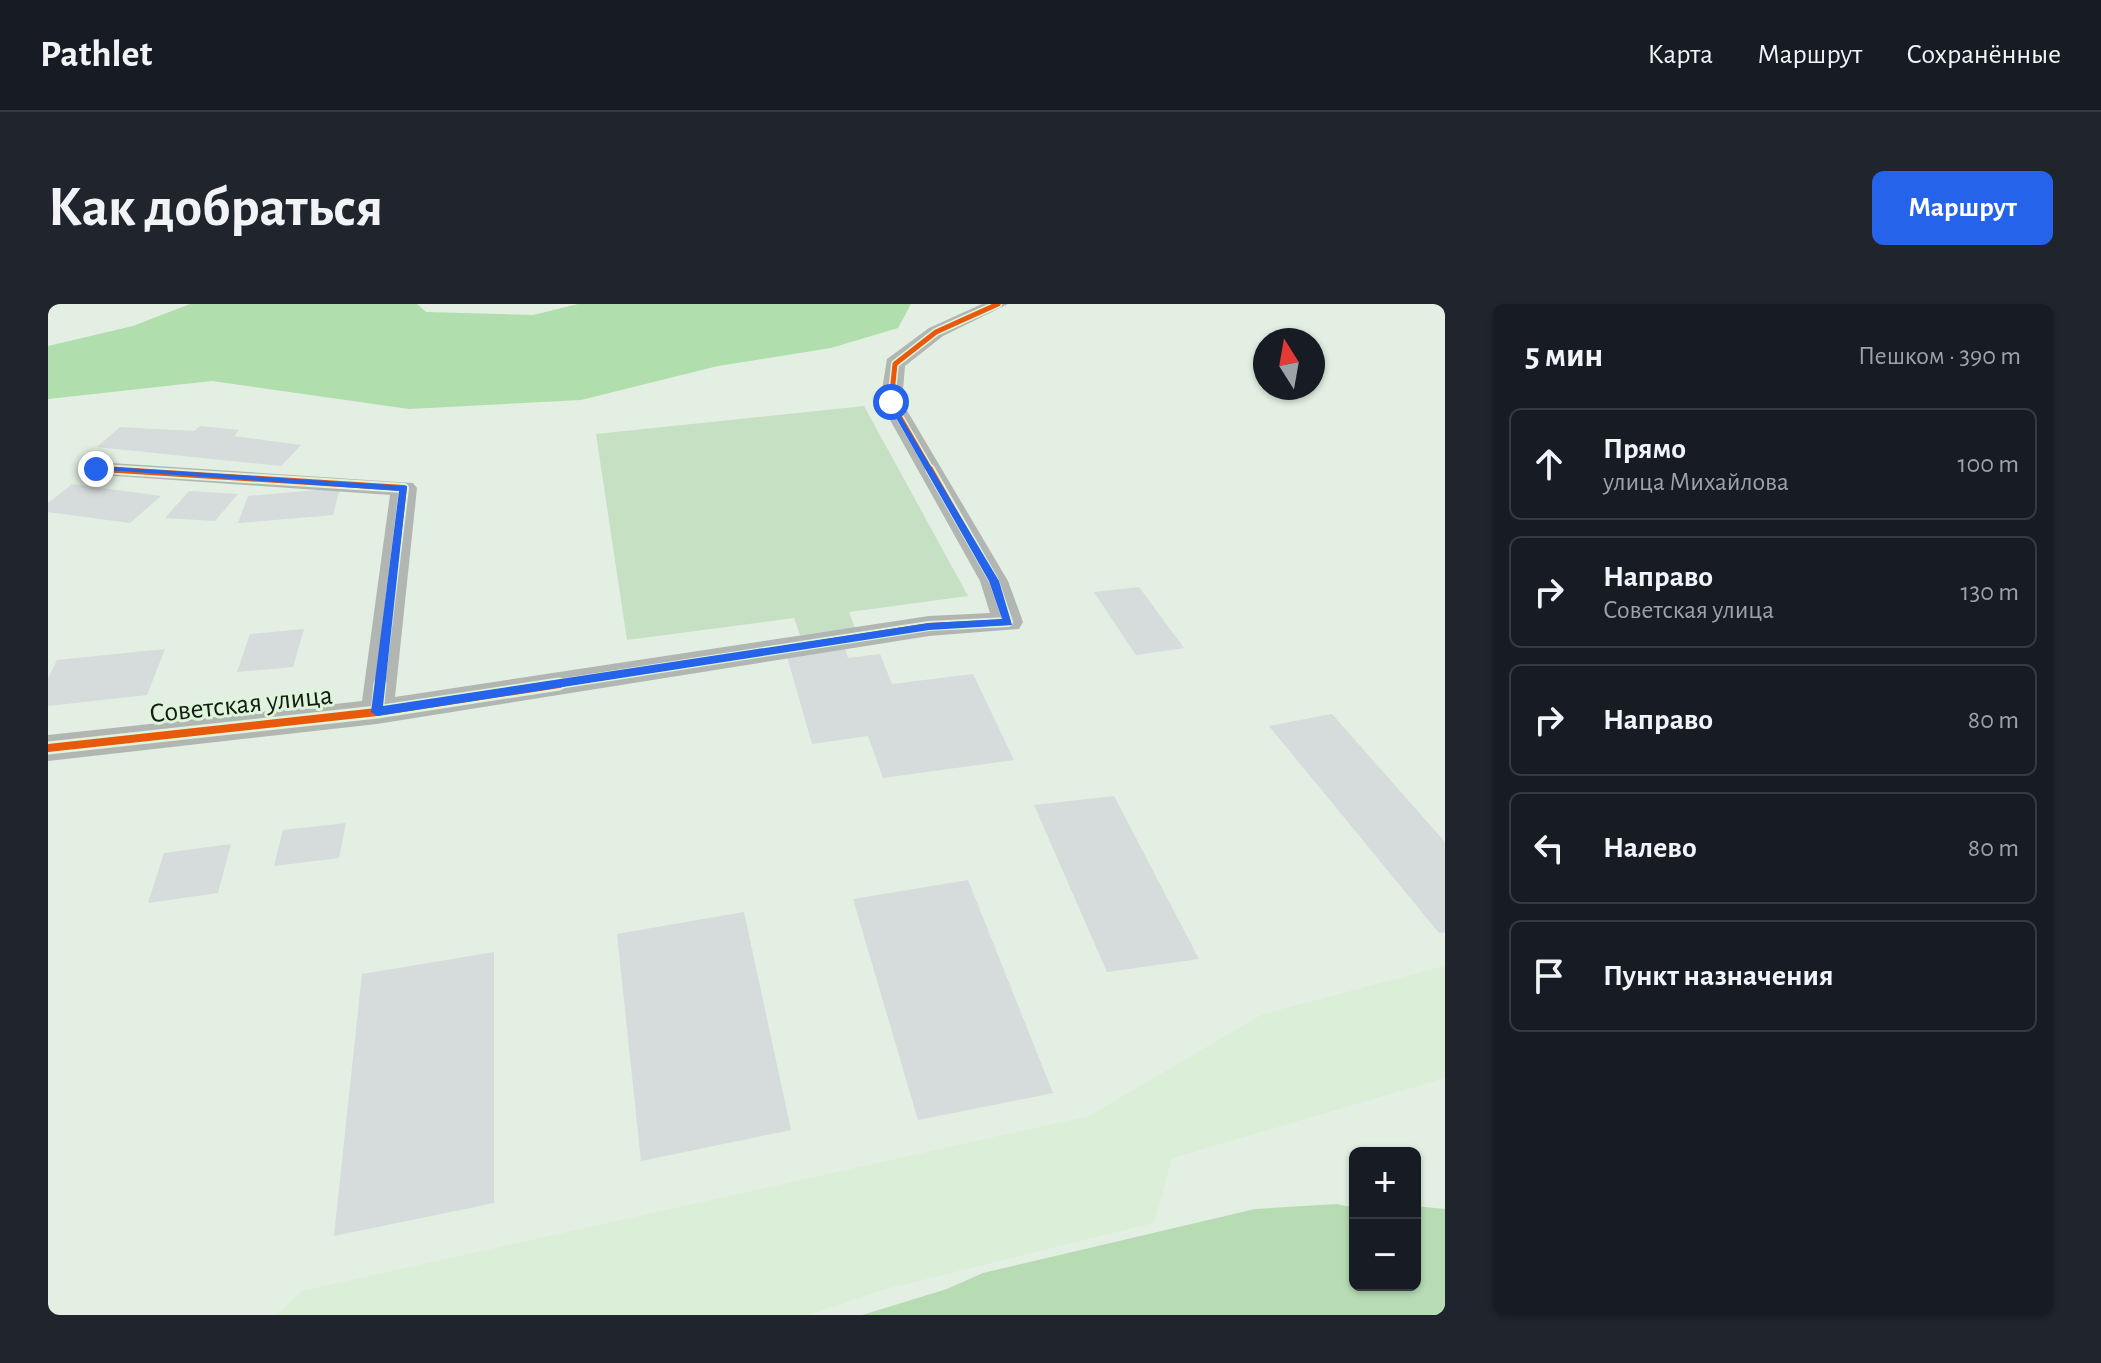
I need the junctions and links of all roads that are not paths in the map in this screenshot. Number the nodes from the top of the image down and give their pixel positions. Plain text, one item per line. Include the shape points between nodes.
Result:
1 (998, 304) edge
2 (96, 469) dead end
3 (377, 712) junction
4 (48, 748) edge

1 - 3 street, Советская улица via 936,332 895,364 891,402 994,581 1008,622 929,626
2 - 3 street via 404,488
3 - 4 street, Советская улица

